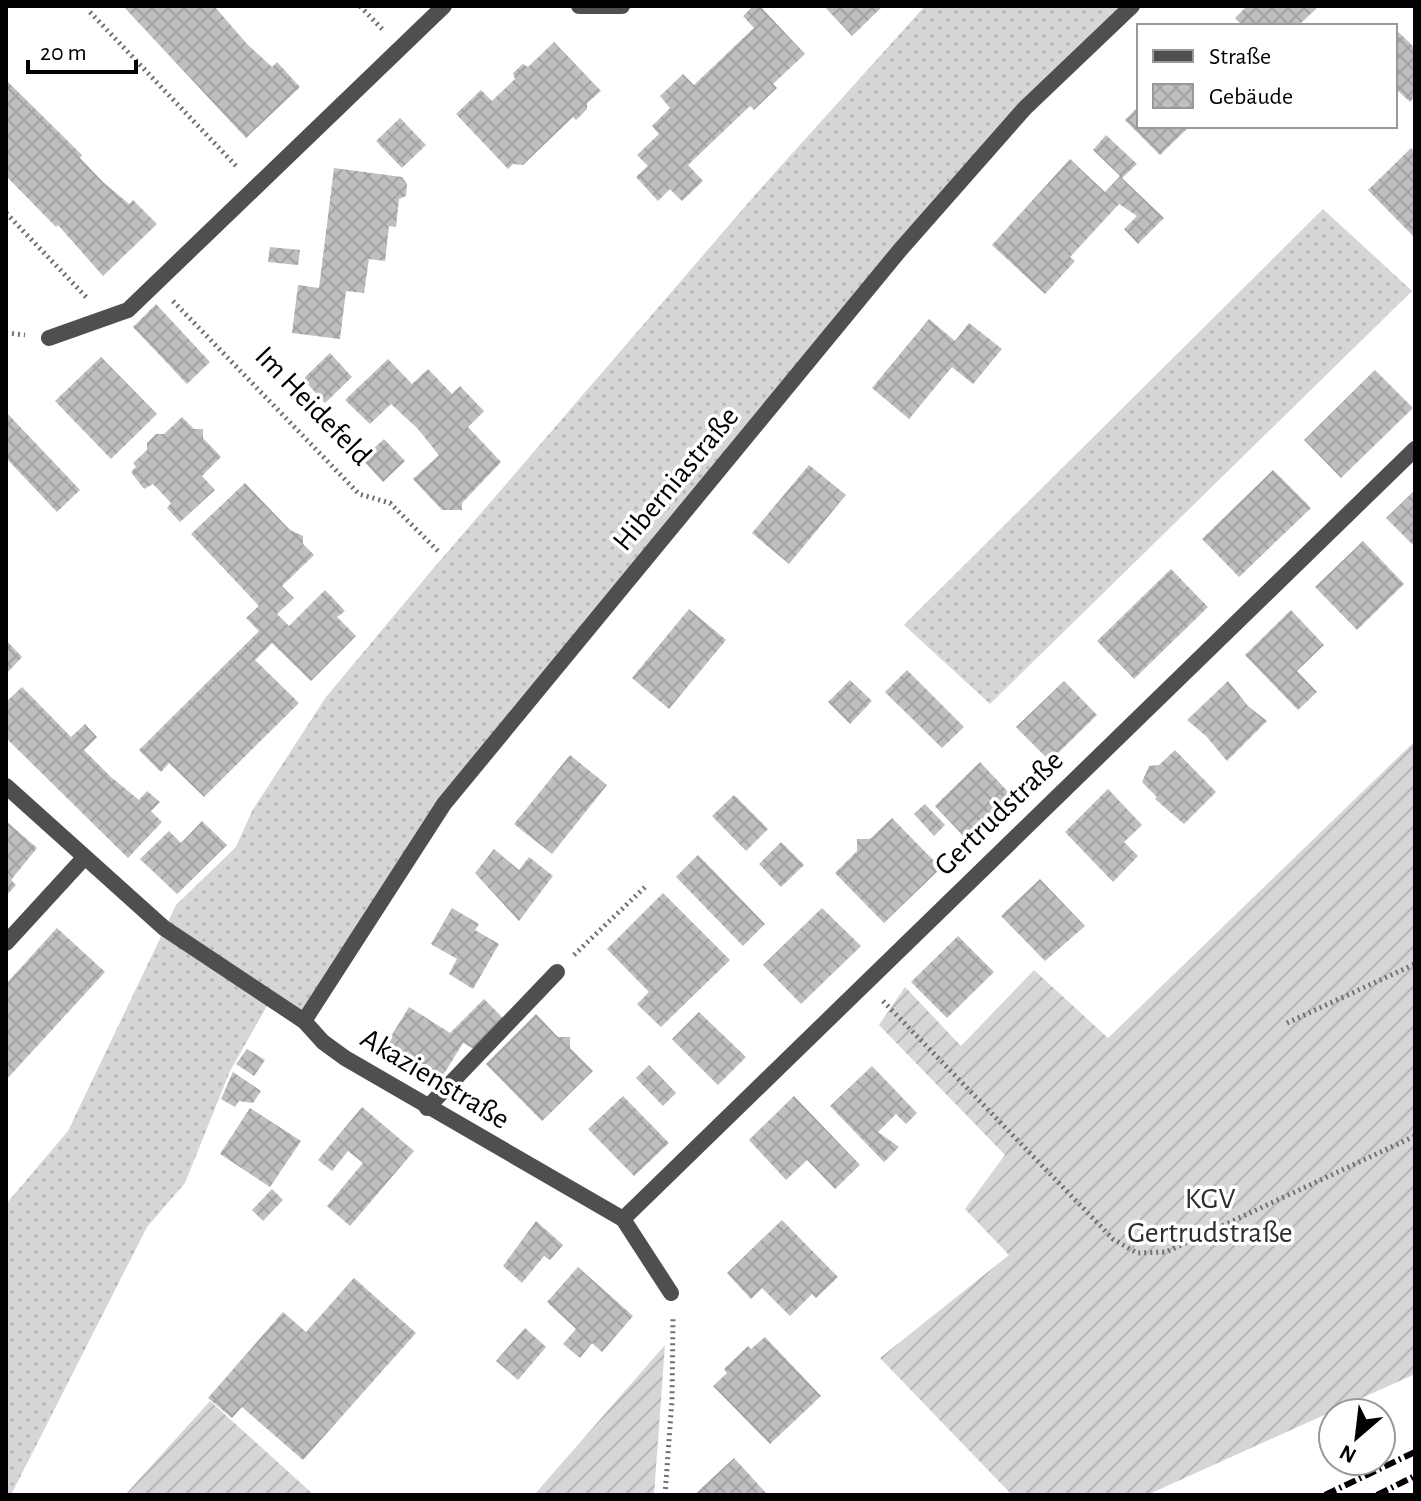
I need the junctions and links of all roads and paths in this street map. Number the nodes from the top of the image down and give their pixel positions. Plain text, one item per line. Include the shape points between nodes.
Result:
1 (444, 6) edge
2 (579, 6) edge
3 (622, 6) edge
4 (1132, 6) edge
5 (90, 12) dead end
6 (257, 187) junction
7 (6, 213) edge
8 (155, 283) junction
9 (108, 319) junction
10 (49, 338) dead end
11 (1415, 449) edge
12 (440, 553) dead end
13 (6, 786) edge
14 (84, 858) junction
15 (645, 887) dead end
16 (6, 943) edge
17 (1415, 964) edge
18 (557, 972) joint
19 (865, 983) junction
20 (304, 1021) junction
21 (1287, 1023) dead end
22 (427, 1108) junction
23 (1415, 1136) edge
24 (623, 1219) junction
25 (671, 1293) joint
26 (665, 1495) edge

1 - 6 street
2 - 3 street
4 - 20 street, Hiberniastraße via 1025,108 900,250 444,804
5 - 6 path
6 - 8 street
7 - 9 path
8 - 9 street via 128,310
8 - 12 path, Im Heidefeld via 359,494 390,503
9 - 10 street
11 - 19 street, Gertrudstraße
13 - 14 street, Akazienstraße
14 - 16 street
14 - 20 street, Akazienstraße via 189,947
15 - 18 path
17 - 21 path
18 - 22 street
19 - 23 path via 1113,1239 1137,1253 1166,1252
19 - 24 street, Gertrudstraße
20 - 22 street, Akazienstraße via 345,1058
22 - 24 street, Akazienstraße
24 - 25 street, Akazienstraße
25 - 26 path via 673,1361

